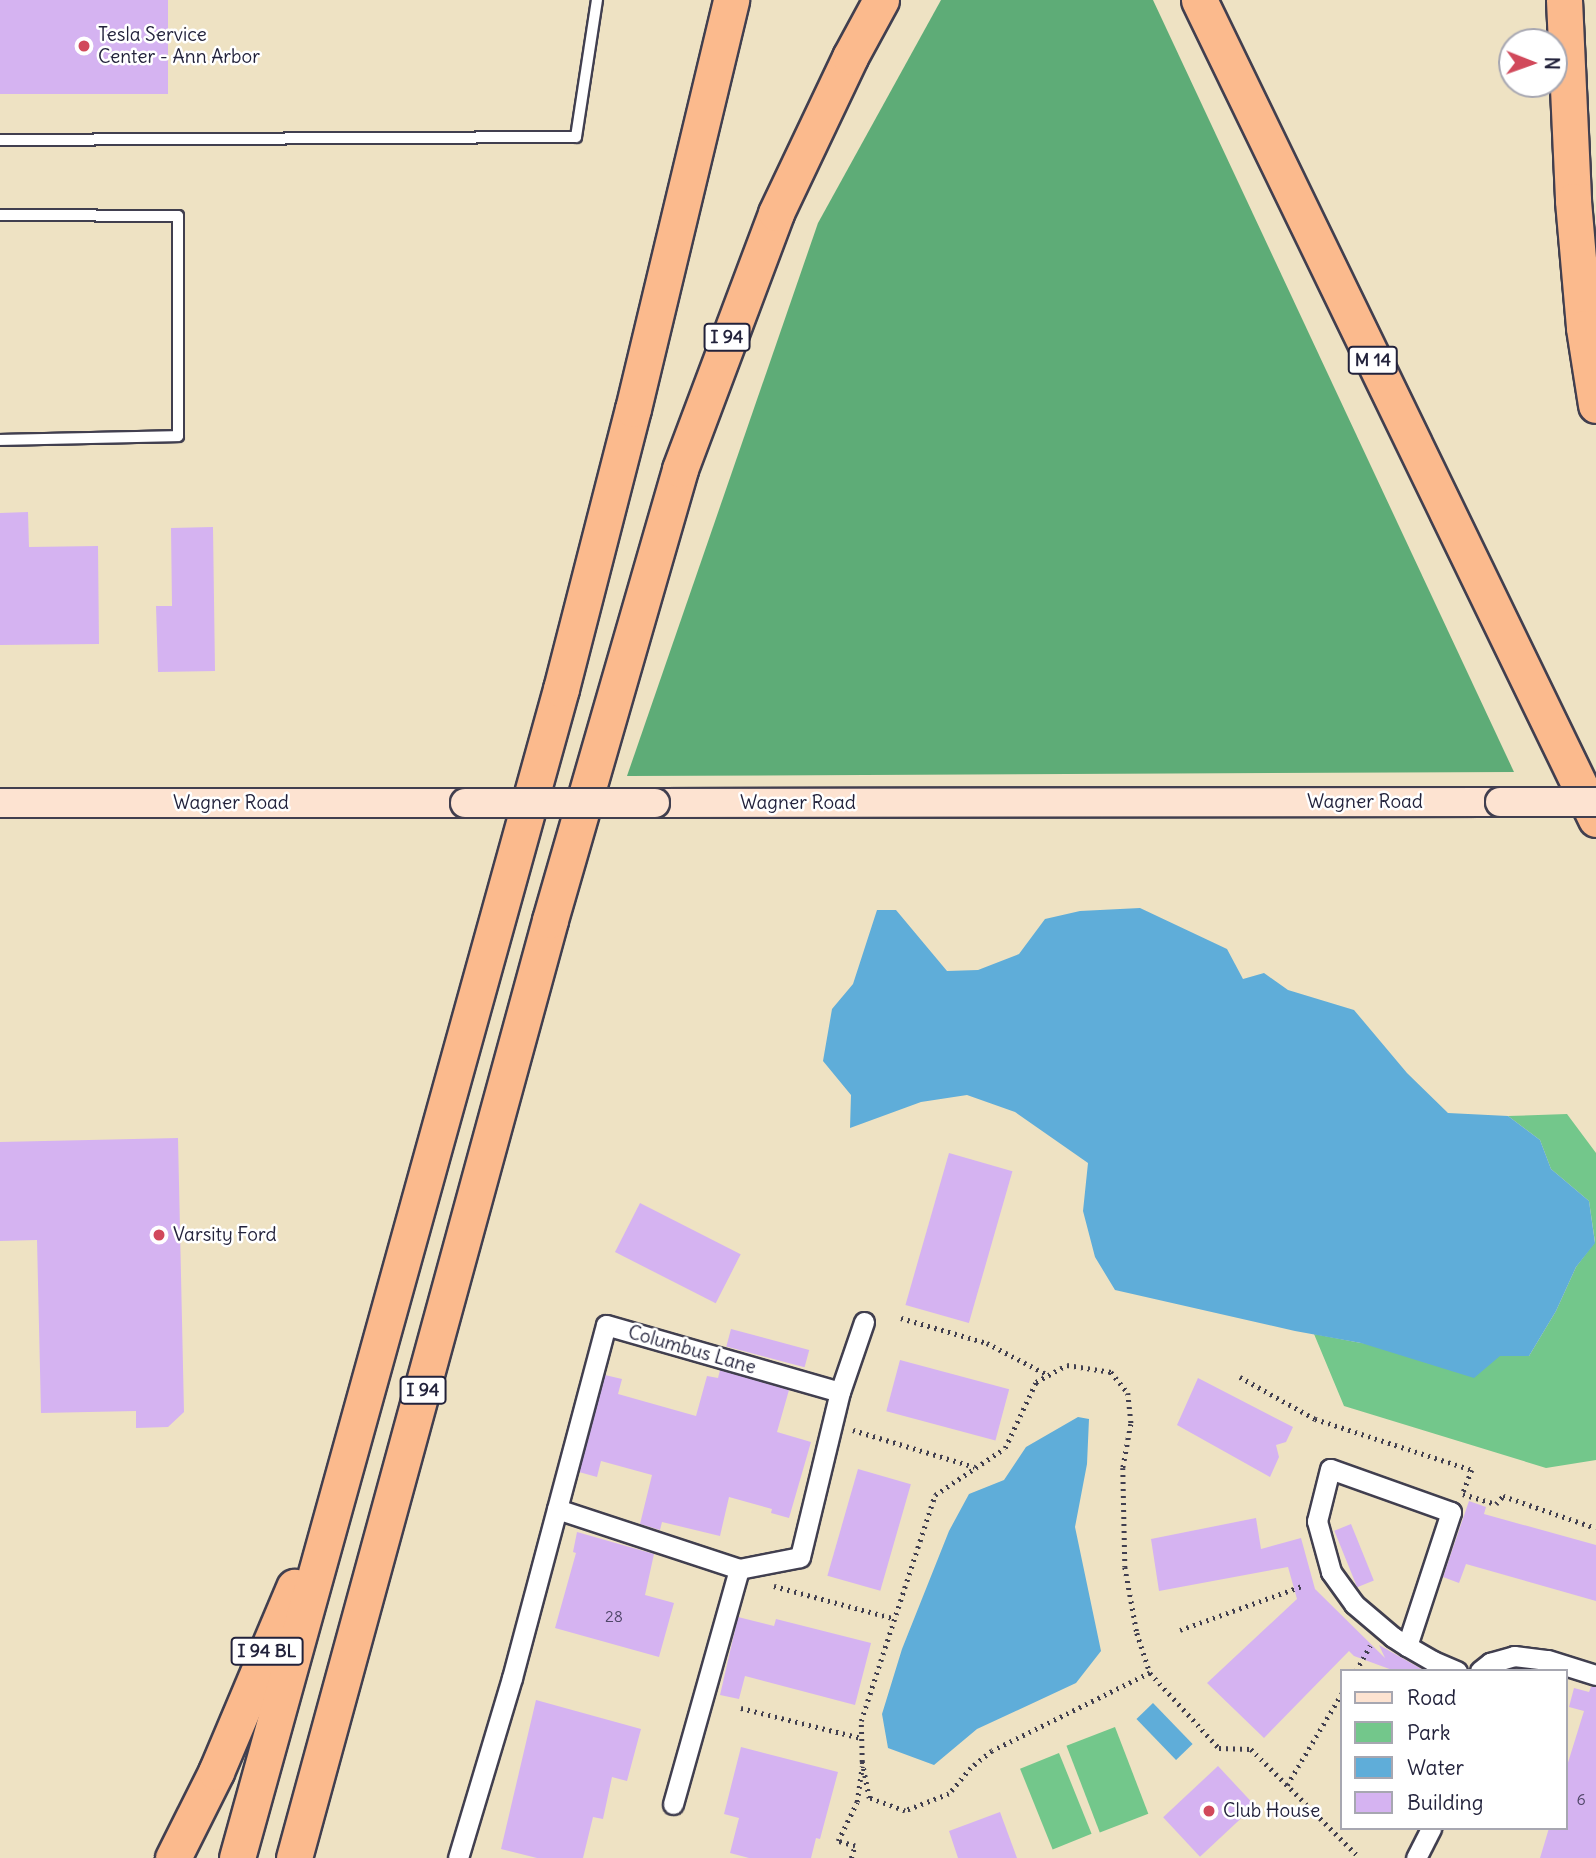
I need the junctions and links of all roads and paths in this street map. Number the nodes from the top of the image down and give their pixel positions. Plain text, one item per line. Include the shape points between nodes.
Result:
1 (597, 0) edge
2 (731, 0) edge
3 (881, 0) edge
4 (1199, 0) edge
5 (1564, 0) edge
6 (0, 139) edge
7 (0, 215) edge
8 (1596, 405) edge
9 (0, 440) edge
10 (1596, 802) edge
11 (0, 803) edge
12 (1596, 820) edge
13 (901, 1318) dead end
14 (864, 1322) dead end
15 (1049, 1375) junction
16 (1240, 1377) dead end
17 (840, 1392) junction
18 (851, 1430) dead end
19 (355, 1441) junction
20 (976, 1467) junction
21 (557, 1509) junction
22 (1596, 1528) edge
23 (738, 1569) junction
24 (774, 1586) dead end
25 (1302, 1586) dead end
26 (896, 1619) junction
27 (1180, 1630) dead end
28 (1370, 1646) dead end
29 (1407, 1646) junction
30 (1357, 1669) edge
31 (1453, 1669) edge
32 (1482, 1669) edge
33 (1150, 1673) junction
34 (1596, 1675) edge
35 (1340, 1696) edge
36 (741, 1708) dead end
37 (861, 1738) junction
38 (862, 1762) junction
39 (1287, 1784) junction
40 (673, 1804) dead end
41 (1430, 1830) edge
42 (173, 1858) edge
43 (237, 1858) edge
44 (294, 1858) edge
45 (458, 1858) edge
46 (851, 1858) edge
47 (1360, 1858) edge
48 (1416, 1858) edge

1 - 6 lane via 576,137
2 - 19 highway, I 94 via 575,636
3 - 44 highway, I 94 via 776,213 680,469 550,920
4 - 12 highway, M 14
5 - 8 highway via 1573,201
7 - 9 lane via 178,216 178,436
10 - 11 main road, Wagner Road, bridge
13 - 15 path via 987,1343
14 - 17 street
15 - 20 path via 1037,1382 1005,1448
15 - 33 path via 1067,1365 1111,1372 1128,1393 1131,1424 1123,1468 1125,1567
16 - 22 path via 1315,1419 1472,1470 1464,1494 1496,1504 1503,1496
17 - 21 street, Columbus Lane via 606,1325
17 - 23 street via 800,1557
18 - 20 path
19 - 42 highway, I 94 BL via 216,1772
19 - 43 highway, I 94
20 - 26 path via 935,1495
21 - 23 street
21 - 45 street, Columbus Lane
23 - 40 street
24 - 26 path
25 - 27 path
26 - 37 path via 861,1721
28 - 30 path
29 - 29 street via 1354,1604 1331,1572 1317,1521 1330,1469 1451,1512
29 - 31 street
32 - 34 street via 1514,1656 1548,1660
33 - 38 path via 1017,1736 971,1768 949,1794 905,1811 869,1798
33 - 39 path via 1219,1748 1251,1749
35 - 39 path
36 - 37 path
37 - 38 path
38 - 46 path via 857,1802 838,1841 855,1846
39 - 47 path
41 - 48 street

